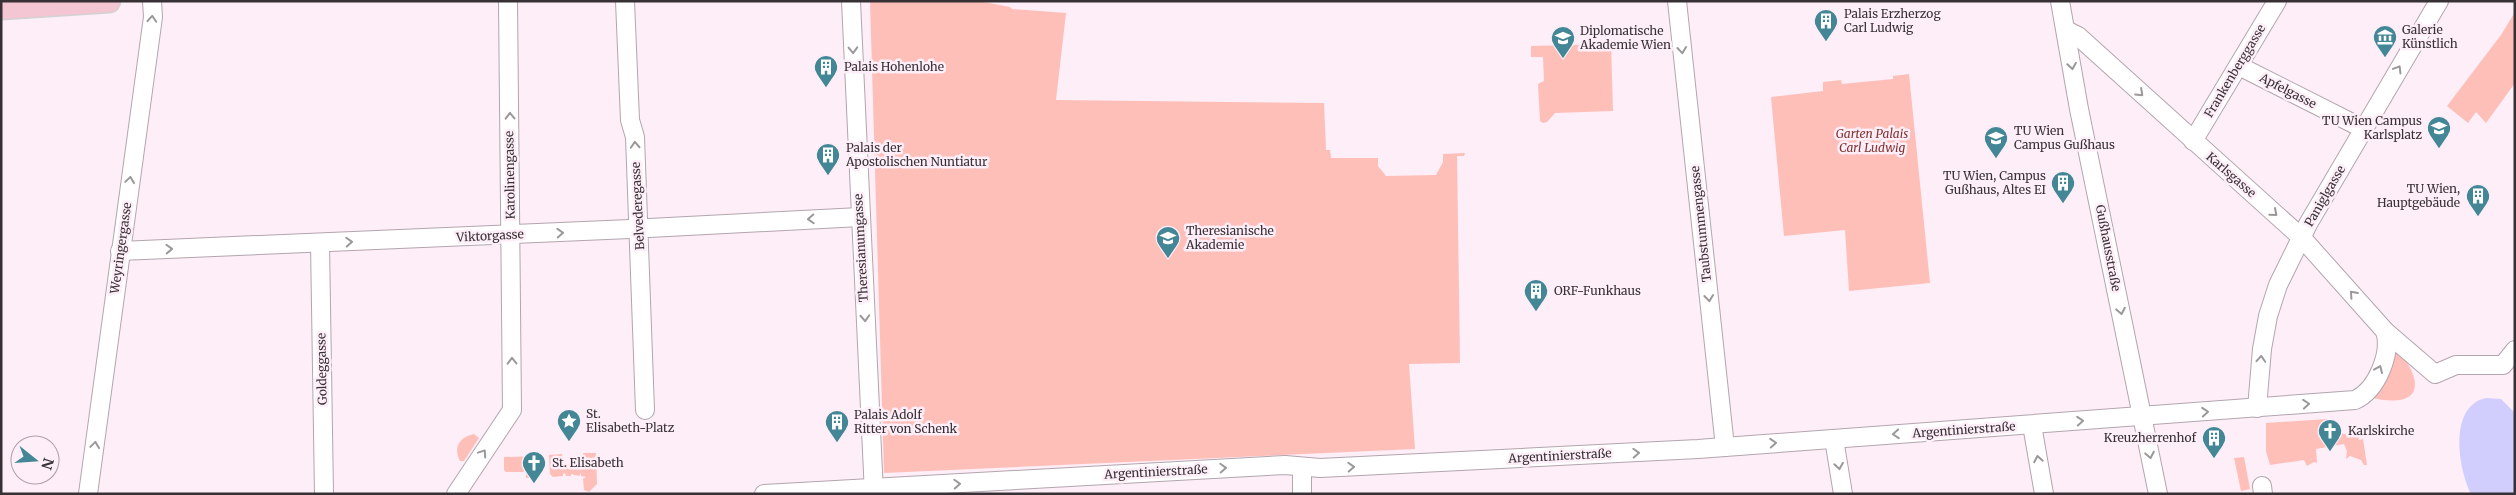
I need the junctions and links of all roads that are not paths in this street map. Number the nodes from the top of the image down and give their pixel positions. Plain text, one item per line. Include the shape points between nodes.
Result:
1 (109, 1) edge
2 (152, 1) edge
3 (508, 1) edge
4 (625, 1) edge
5 (851, 1) edge
6 (1677, 1) edge
7 (2060, 1) edge
8 (2278, 1) edge
9 (2439, 1) edge
10 (1, 8) edge
11 (2066, 30) junction
12 (2239, 66) junction
13 (2364, 128) junction
14 (2193, 141) junction
15 (860, 217) junction
16 (639, 229) junction
17 (511, 235) junction
18 (2302, 238) junction
19 (320, 243) junction
20 (120, 251) junction
21 (2385, 331) junction
22 (2515, 350) edge
23 (2257, 408) junction
24 (645, 410) dead end
25 (2141, 417) junction
26 (2032, 425) junction
27 (1834, 439) junction
28 (1725, 447) junction
29 (1302, 468) junction
30 (873, 491) edge
31 (88, 494) edge
32 (324, 494) edge
33 (456, 494) edge
34 (764, 494) edge
35 (1302, 494) edge
36 (1843, 494) edge
37 (2044, 494) edge
38 (2158, 494) edge

1 - 10 main road
20 -> 2 street, Weyringergasse via 153,17
17 -> 3 street, Karolinengasse
16 -> 4 street, Belvederegasse
5 -> 15 street, Theresianumgasse
6 -> 28 street, Taubstummengasse
7 - 11 street, Gußhausstraße
8 - 12 street, Frankenberggasse
13 -> 9 street, Paniglgasse
11 -> 14 street, Karlsgasse via 2078,36
11 -> 25 street, Gußhausstraße
12 - 13 street, Apfelgasse
12 - 14 street, Frankenberggasse
13 - 18 street, Paniglgasse
14 -> 18 street, Karlsgasse
15 -> 16 street, Viktorgasse
15 -> 30 street, Theresianumgasse
17 -> 16 street, Viktorgasse
16 - 24 street, Belvederegasse
19 -> 17 street, Viktorgasse
33 -> 17 street, Karolinengasse via 512,410
21 -> 18 street, Karlsgasse
23 -> 18 street, Paniglgasse via 2268,316 2278,285
20 -> 19 street, Viktorgasse
19 - 32 street, Goldeggasse
31 -> 20 street, Weyringergasse
21 - 22 street, Karlsgasse via 2435,374 2456,365 2502,365
23 -> 21 street, Argentinierstraße via 2356,400 2366,394 2386,353
25 -> 23 street, Argentinierstraße
26 -> 25 street, Argentinierstraße
25 -> 38 street, Gußhausstraße
26 -> 27 street, Argentinierstraße
37 -> 26 street
28 -> 27 street, Argentinierstraße
27 -> 36 street
29 -> 28 street, Argentinierstraße
30 -> 29 street, Argentinierstraße via 1285,465
29 - 35 street
30 - 34 street, Argentinierstraße

